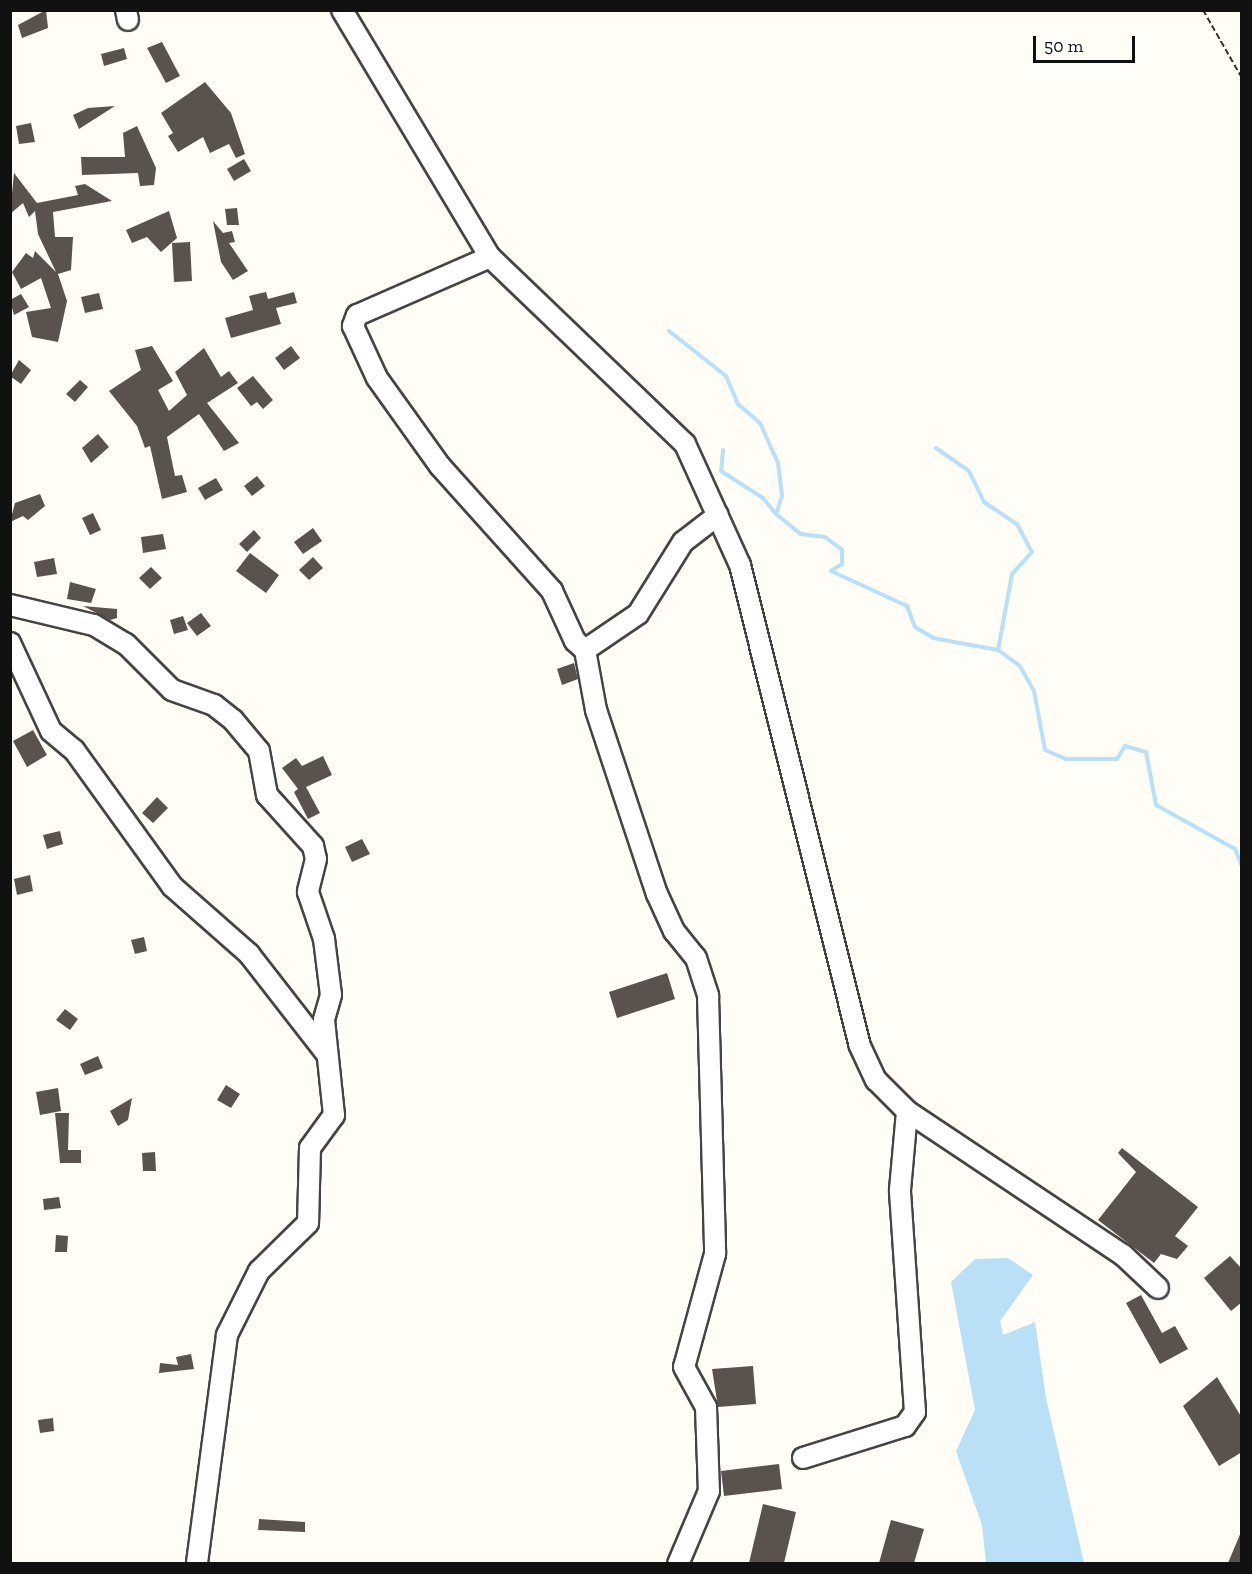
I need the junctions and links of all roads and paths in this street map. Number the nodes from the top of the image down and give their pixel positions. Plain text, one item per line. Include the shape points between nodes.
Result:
1 (342, 10) edge
2 (1203, 10) edge
3 (1242, 78) edge
4 (490, 257) junction
5 (718, 515) junction
6 (10, 605) edge
7 (10, 643) edge
8 (585, 650) junction
9 (326, 1053) junction
10 (907, 1111) junction
11 (1158, 1288) dead end
12 (803, 1458) dead end
13 (196, 1563) edge
14 (678, 1563) edge

1 - 4 street
2 - 3 path
4 - 5 street via 671,428
4 - 8 street via 357,315 352,326 376,378 473,506 552,591 575,641
5 - 8 street via 682,543 638,614
5 - 10 street via 740,565 858,1044 876,1080
6 - 9 street via 102,630 126,644 172,690 214,705 259,751 267,795 314,852 308,892 324,939 331,995 324,1020
7 - 9 street via 51,731 74,750 172,886 249,954
8 - 14 street via 596,710 657,894 674,932 696,958 708,996 715,1254 684,1367 706,1407 709,1491
9 - 13 street via 334,1115 310,1148 310,1217 259,1271 222,1352 217,1433
10 - 11 street via 1123,1255
10 - 12 street via 900,1190 915,1412 905,1426

